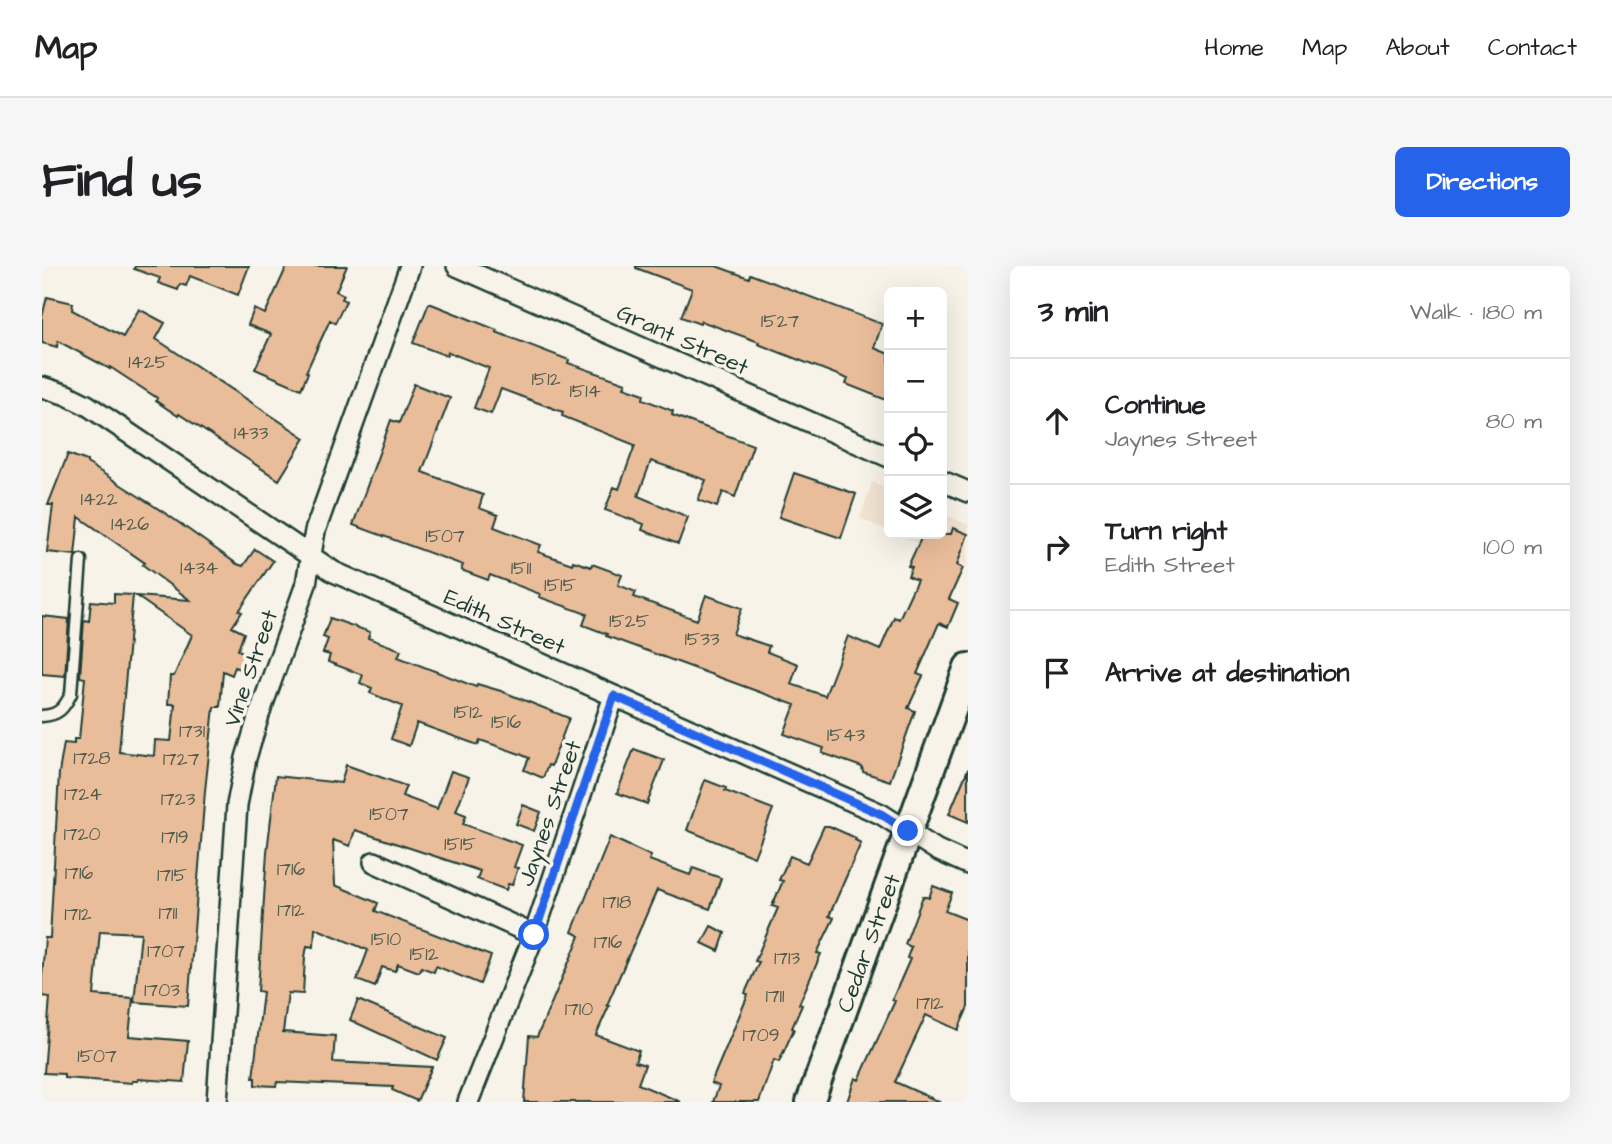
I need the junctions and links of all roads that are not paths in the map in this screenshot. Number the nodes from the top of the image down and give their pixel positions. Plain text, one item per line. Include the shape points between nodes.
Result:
1 (410, 266) edge
2 (457, 266) edge
3 (42, 387) edge
4 (884, 455) edge
5 (947, 483) edge
6 (968, 492) edge
7 (310, 556) junction
8 (82, 560) dead end
9 (968, 667) edge
10 (614, 696) junction
11 (42, 716) edge
12 (908, 831) junction
13 (374, 862) dead end
14 (968, 863) edge
15 (534, 935) junction
16 (217, 1102) edge
17 (468, 1102) edge
18 (810, 1102) edge

1 - 7 street, Vine Street via 317,523
2 - 4 street, Grant Street
3 - 7 street, Edith Street via 87,405
5 - 6 street
7 - 10 street, Edith Street via 334,572
7 - 16 street, Vine Street via 306,584 246,758 237,805
8 - 11 lane via 71,694 63,709
9 - 12 street, Cedar Street
10 - 12 street, Edith Street via 881,814
10 - 15 street, Jaynes Street
12 - 14 street, Edith Street
12 - 18 street, Cedar Street
13 - 15 street
15 - 17 street, Jaynes Street

